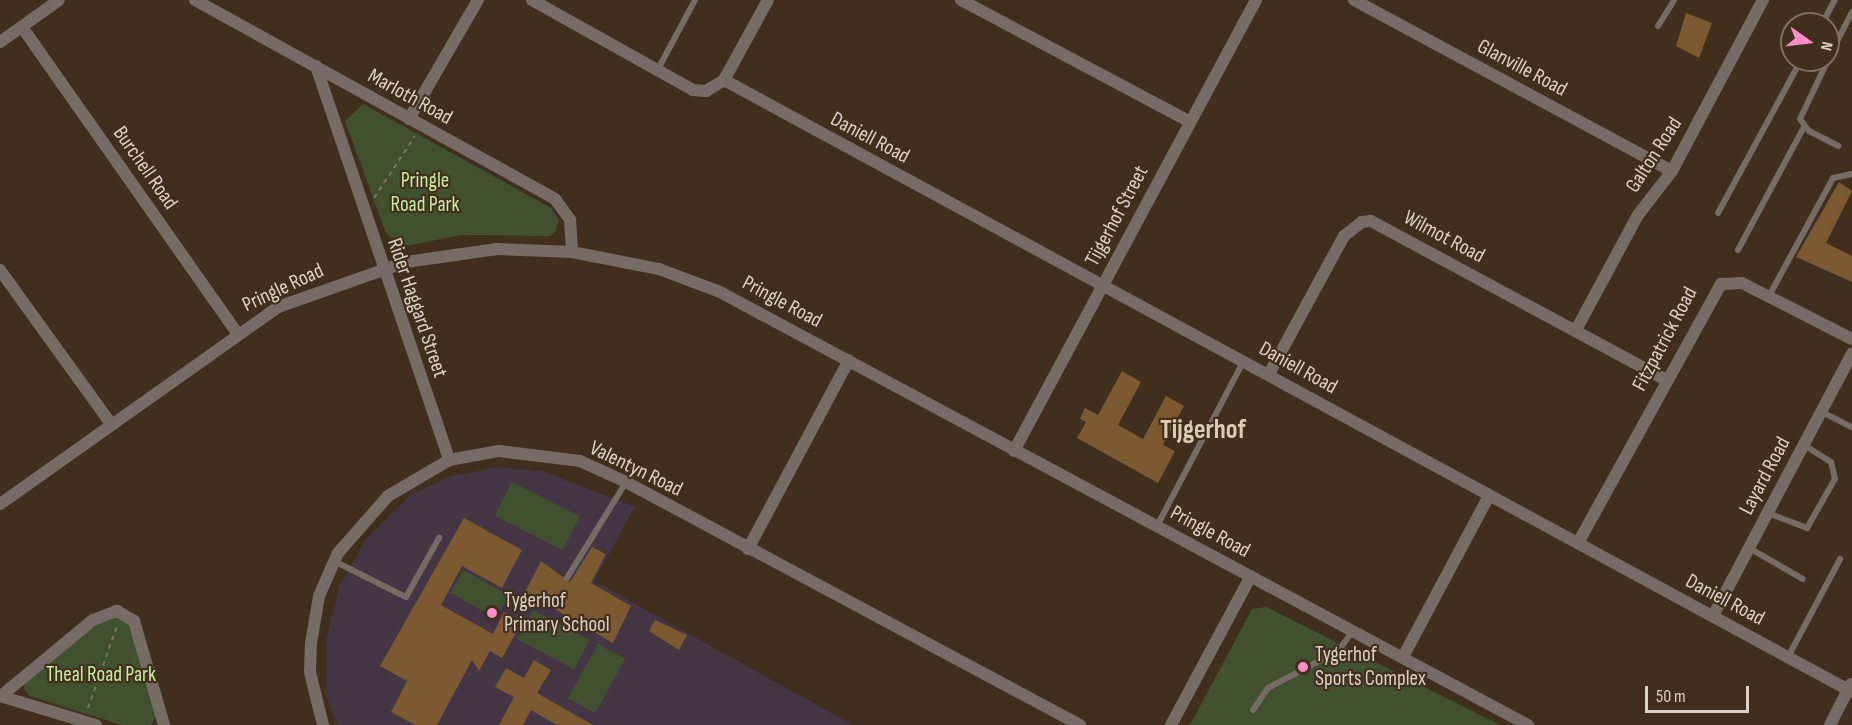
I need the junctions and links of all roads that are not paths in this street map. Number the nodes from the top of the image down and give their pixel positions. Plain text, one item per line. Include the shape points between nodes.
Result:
1 (59, 0) edge
2 (195, 0) edge
3 (478, 0) edge
4 (695, 0) edge
5 (768, 0) edge
6 (961, 0) edge
7 (1256, 0) edge
8 (1354, 0) edge
9 (1674, 0) edge
10 (1763, 0) edge
11 (534, 1) edge
12 (1852, 12) edge
13 (1658, 26) dead end
14 (22, 27) junction
15 (1840, 36) edge
16 (0, 42) edge
17 (316, 66) junction
18 (657, 70) junction
19 (1794, 72) edge
20 (1822, 72) edge
21 (724, 80) junction
22 (415, 122) junction
23 (1190, 122) junction
24 (1804, 127) junction
25 (1838, 146) dead end
26 (1672, 171) junction
27 (1852, 174) edge
28 (1718, 213) dead end
29 (1738, 250) dead end
30 (572, 252) junction
31 (382, 268) junction
32 (0, 270) edge
33 (1102, 285) junction
34 (1769, 296) junction
35 (1576, 330) junction
36 (236, 332) junction
37 (1852, 339) edge
38 (1852, 354) edge
39 (849, 360) junction
40 (1244, 361) junction
41 (1269, 374) junction
42 (1665, 379) junction
43 (1821, 412) junction
44 (111, 424) junction
45 (1852, 427) edge
46 (1804, 445) junction
47 (1014, 451) junction
48 (448, 460) junction
49 (626, 482) junction
50 (1489, 496) junction
51 (0, 504) edge
52 (1768, 513) junction
53 (1157, 526) junction
54 (439, 538) dead end
55 (1578, 543) junction
56 (1749, 548) junction
57 (748, 549) junction
58 (1840, 559) dead end
59 (334, 561) junction
60 (1251, 576) junction
61 (567, 578) dead end
62 (1803, 579) dead end
63 (1713, 616) junction
64 (1354, 629) junction
65 (1404, 656) junction
66 (1788, 657) junction
67 (1851, 688) edge
68 (0, 696) edge
69 (1253, 710) dead end
70 (96, 725) edge
71 (164, 725) edge
72 (323, 725) edge
73 (1080, 725) edge
74 (1171, 725) edge
75 (1528, 725) edge
76 (1830, 725) edge

1 - 14 street
2 - 17 street, Marloth Road
3 - 22 street
4 - 18 lane
5 - 21 street
6 - 23 street
7 - 23 street, Tijgerhof Street
8 - 26 street, Glanville Road
9 - 13 lane
10 - 26 street, Galton Road
11 - 18 street
12 - 15 lane
14 - 16 street
14 - 36 street, Burchell Road
17 - 22 street, Marloth Road
17 - 31 street, Rider Haggard Street
18 - 21 street via 693,90 716,88
19 - 28 lane
20 - 24 lane via 1800,114
21 - 33 street, Daniell Road
22 - 30 street, Marloth Road via 564,206
23 - 33 street, Tijgerhof Street
24 - 25 lane
24 - 29 lane
26 - 35 street, Galton Road via 1638,214
27 - 34 lane via 1833,178
30 - 31 street, Pringle Road via 474,251
30 - 39 street, Pringle Road via 693,280
31 - 36 street, Pringle Road via 278,307
31 - 48 street, Rider Haggard Street
32 - 44 street
33 - 40 street, Daniell Road
33 - 47 street, Tijgerhof Street
34 - 37 street, Fitzpatrick Road
34 - 42 street, Fitzpatrick Road via 1731,281 1713,290
35 - 41 street, Wilmot Road via 1382,225 1362,222 1344,236
35 - 42 street, Wilmot Road
36 - 44 street, Pringle Road
38 - 43 street, Layard Road
39 - 47 street, Pringle Road
39 - 57 street
40 - 41 street, Daniell Road
40 - 53 lane
41 - 50 street, Daniell Road
42 - 55 street, Fitzpatrick Road
43 - 45 lane
43 - 46 street, Layard Road
44 - 51 street, Pringle Road
46 - 52 street, Layard Road
46 - 52 lane via 1837,471 1810,526 1802,528
47 - 53 street, Pringle Road
48 - 49 street, Valentyn Road via 499,451 540,452 580,461
48 - 59 street, Valentyn Road via 369,513
49 - 57 street, Valentyn Road
49 - 61 lane
50 - 55 street, Daniell Road
50 - 65 street
52 - 56 street, Layard Road
53 - 60 street, Pringle Road
54 - 59 lane via 406,597
55 - 63 street, Daniell Road
56 - 62 lane
56 - 63 street, Layard Road
57 - 73 street, Valentyn Road
58 - 66 lane
59 - 72 street, Valentyn Road via 319,596 311,643 310,672
60 - 64 street, Pringle Road
60 - 74 street
63 - 66 street, Daniell Road
64 - 65 street, Pringle Road
64 - 69 lane via 1338,651 1268,688
65 - 75 street, Pringle Road
66 - 67 street, Daniell Road
67 - 76 street
68 - 70 street
68 - 71 street via 93,620 122,612 140,635

